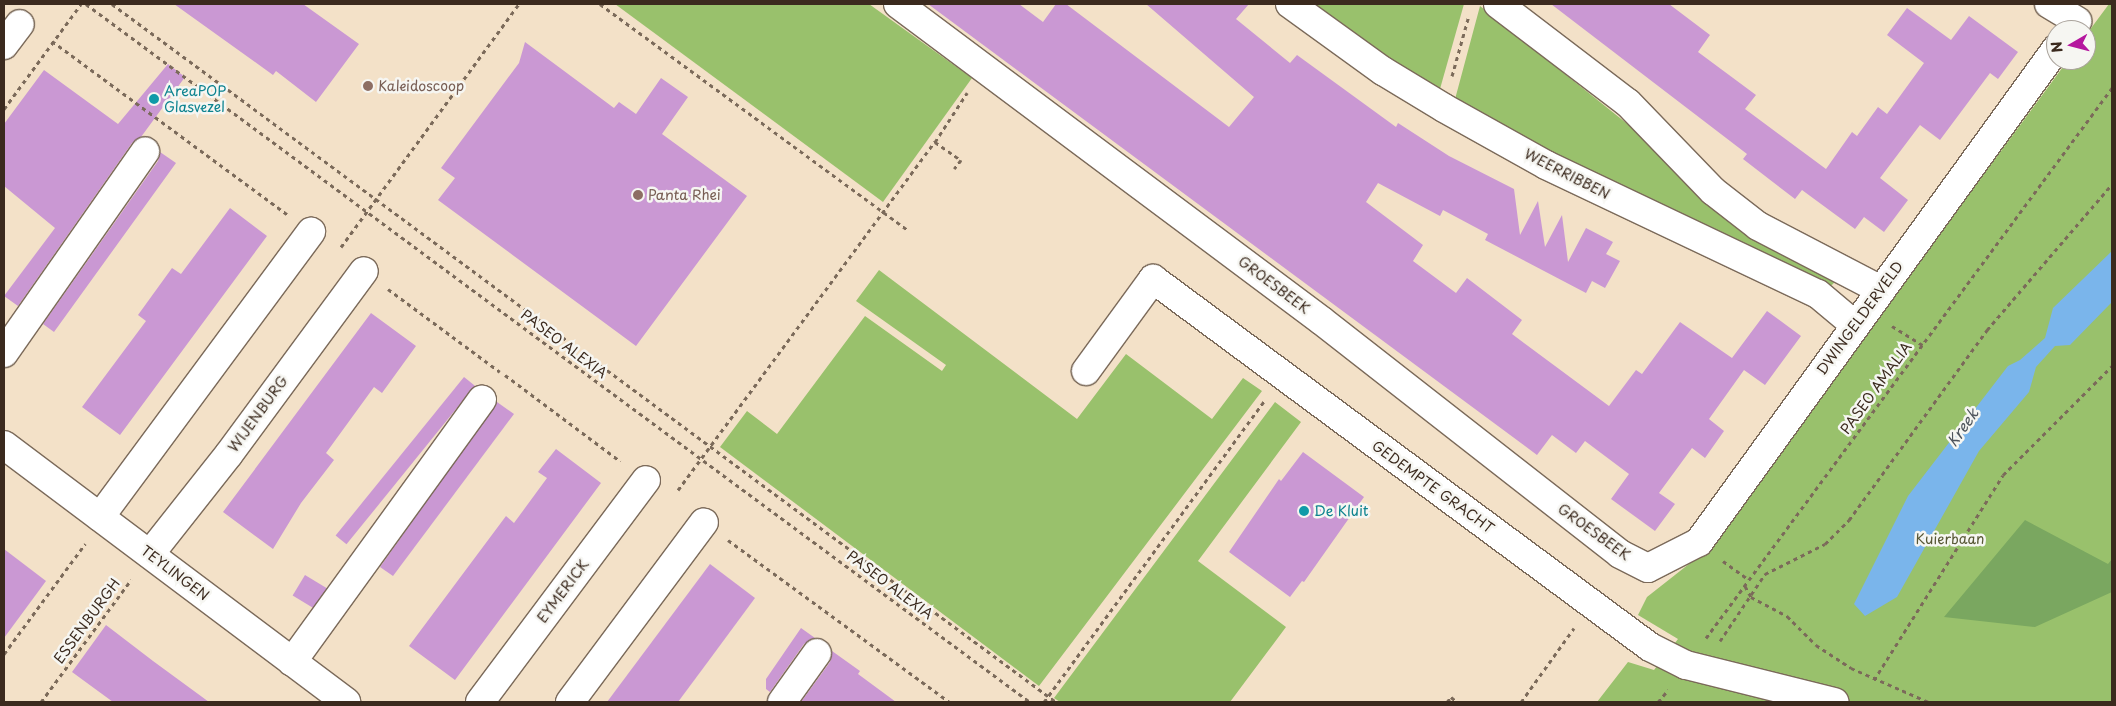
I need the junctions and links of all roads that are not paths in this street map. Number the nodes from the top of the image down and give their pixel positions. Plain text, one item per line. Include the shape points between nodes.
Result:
1 (898, 4) edge
2 (1290, 4) edge
3 (1498, 4) edge
4 (2049, 4) edge
5 (2079, 18) edge
6 (20, 24) dead end
7 (4, 45) edge
8 (2046, 63) edge
9 (145, 152) dead end
10 (311, 232) road end
11 (364, 271) road end
12 (1881, 290) junction
13 (1855, 325) junction
14 (4, 353) edge
15 (1086, 371) dead end
16 (482, 400) dead end
17 (4, 445) edge
18 (646, 480) road end
19 (102, 518) junction
20 (704, 522) road end
21 (150, 554) junction
22 (1648, 568) joint
23 (816, 653) dead end
24 (292, 662) junction
25 (346, 702) edge
26 (480, 702) edge
27 (570, 702) edge
28 (782, 702) edge
29 (1834, 702) edge

1 - 22 street, GROESBEEK via 1322,321 1620,554
2 - 13 street, WEERRIBBEN via 1383,71 1444,108 1546,165 1818,294
3 - 12 street via 1628,103 1713,191 1758,226
4 - 5 street
6 - 7 street
8 - 12 street, DWINGELDERVELD
9 - 14 street
10 - 19 street
11 - 21 street, WIJENBURG via 229,454
12 - 13 street, DWINGELDERVELD
13 - 22 street, DWINGELDERVELD via 1699,542
15 - 29 street, GEDEMPTE GRACHT via 1153,279 1650,646 1692,666
16 - 24 street
17 - 19 street, TEYLINGEN
18 - 26 street, EYMERICK
19 - 21 street, TEYLINGEN
20 - 27 street
21 - 24 street, TEYLINGEN
23 - 28 street
24 - 25 street, TEYLINGEN

